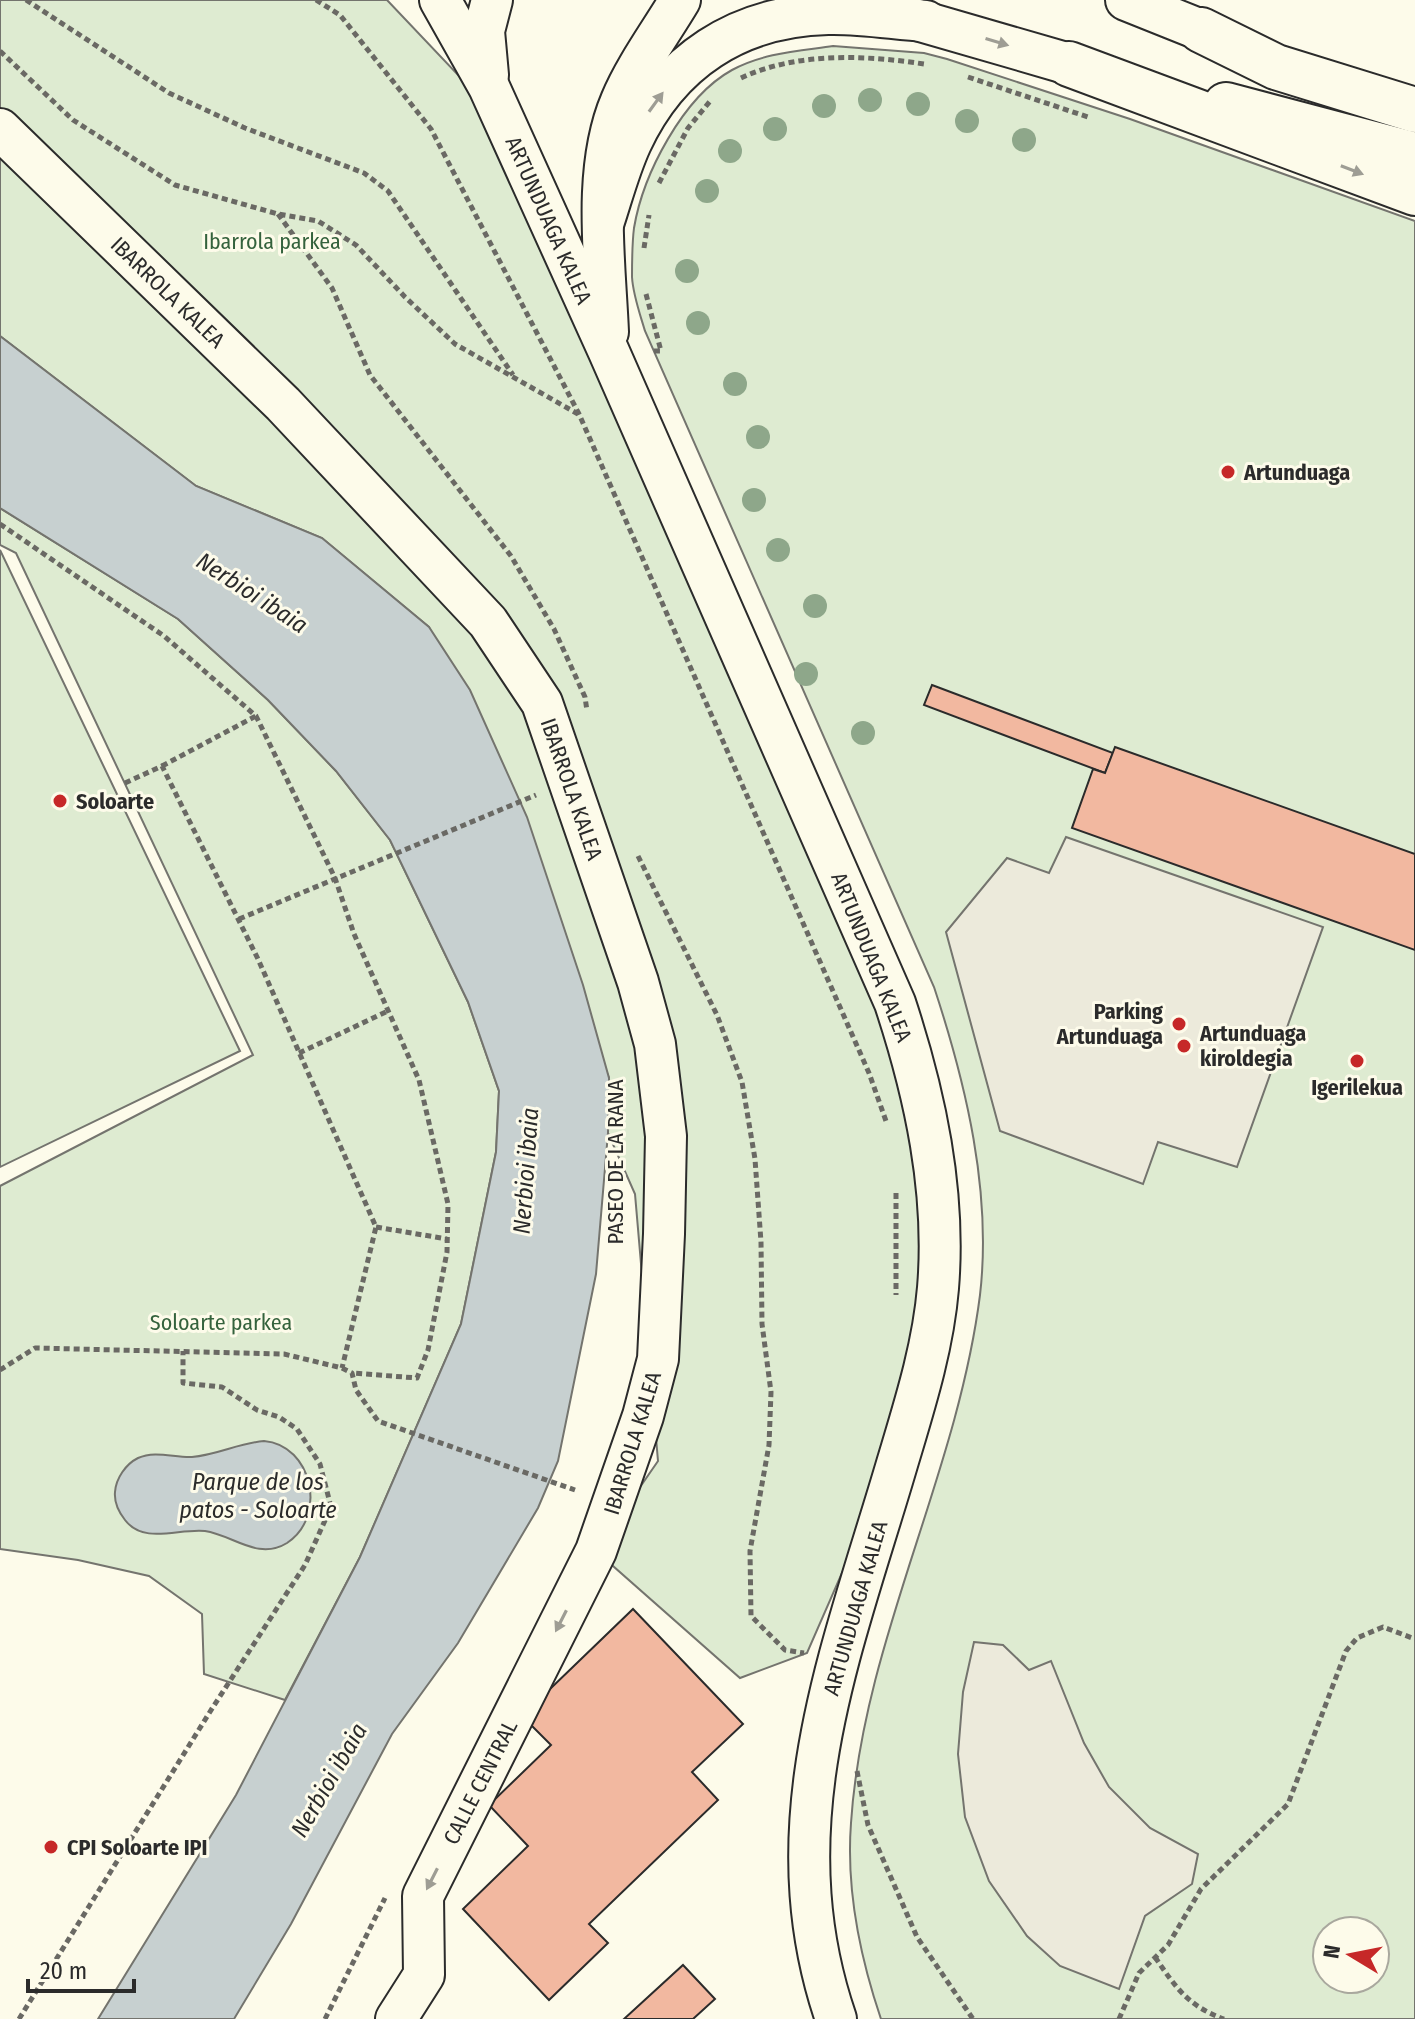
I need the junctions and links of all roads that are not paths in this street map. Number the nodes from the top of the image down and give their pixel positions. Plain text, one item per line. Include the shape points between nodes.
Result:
1 (440, 0) edge
2 (492, 0) edge
3 (680, 0) edge
4 (840, 0) edge
5 (1126, 0) edge
6 (926, 21) junction
7 (1201, 30) junction
8 (1069, 64) junction
9 (1415, 84) edge
10 (489, 87) junction
11 (1415, 110) edge
12 (0, 129) edge
13 (1415, 155) edge
14 (1415, 193) edge
15 (603, 224) junction
16 (609, 352) junction
17 (596, 1551) joint
18 (396, 2019) edge
19 (836, 2019) edge

1 - 10 street, ARTUNDUAGA KALEA
2 - 10 street, ARTUNDUAGA KALEA via 484,31
3 - 15 street, ARTUNDUAGA KALEA via 621,100 607,145
4 - 6 street
5 - 7 street
6 -> 8 street
15 -> 6 street, ARTUNDUAGA KALEA via 631,144 653,104 684,67 715,44 751,27 811,15
7 - 9 main road
7 - 11 main road via 1276,67
8 - 13 main road
8 -> 14 main road
10 - 16 street, ARTUNDUAGA KALEA
12 - 17 street, IBARROLA KALEA via 283,404 488,622 542,703 552,789 638,982 655,1044 666,1136 658,1359
15 - 16 street, ARTUNDUAGA KALEA
16 - 19 street, ARTUNDUAGA KALEA via 895,1003 932,1149 940,1215 938,1289 928,1352 838,1664 812,1783 808,1857 814,1927
17 -> 18 street, CALLE CENTRAL via 423,1896 424,1975

